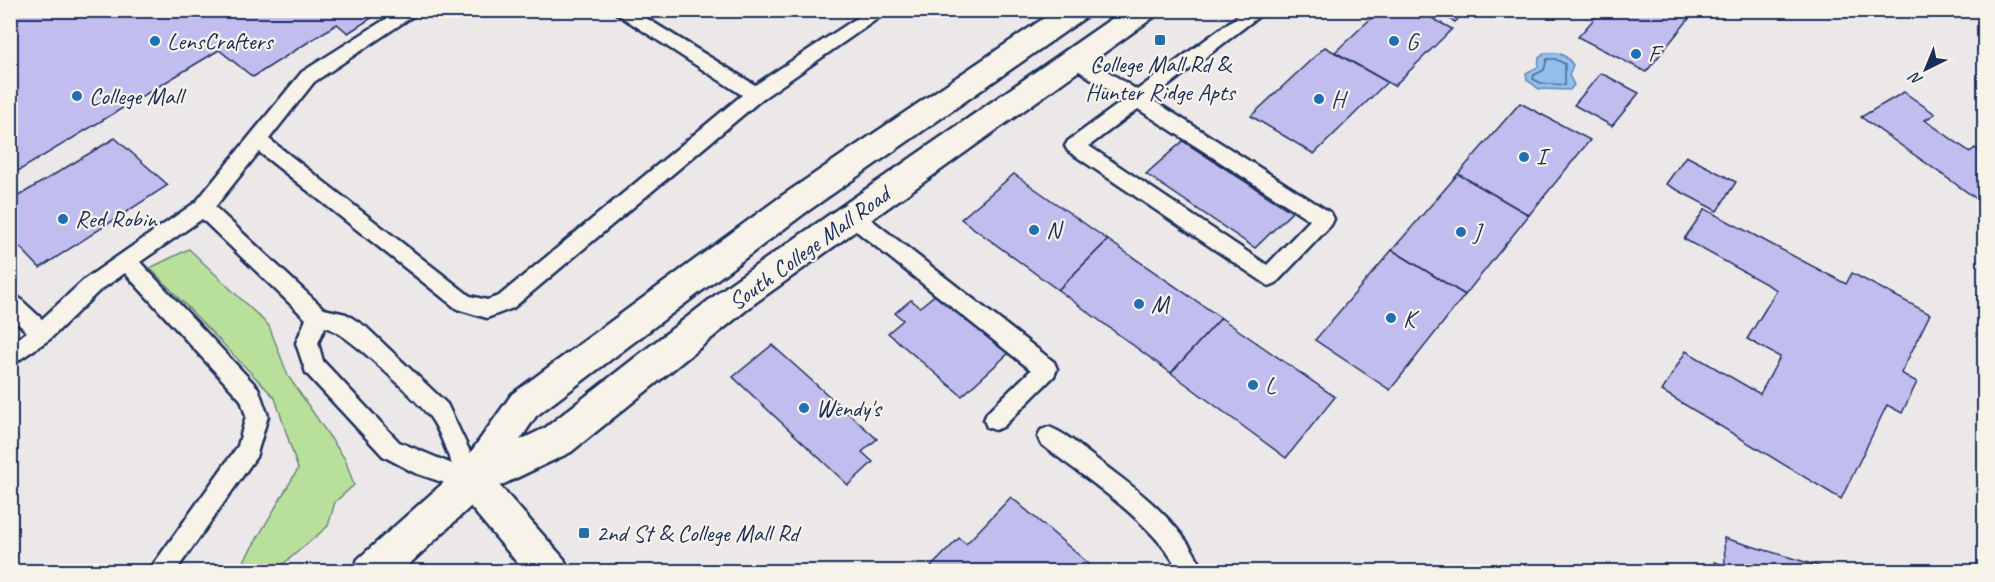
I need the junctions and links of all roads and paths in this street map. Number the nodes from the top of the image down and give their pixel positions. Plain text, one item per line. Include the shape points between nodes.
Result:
1 (414, 10) edge
2 (619, 10) edge
3 (882, 10) edge
4 (1076, 10) edge
5 (1144, 10) edge
6 (1259, 10) edge
7 (1076, 60) junction
8 (755, 94) junction
9 (1138, 100) junction
10 (256, 140) junction
11 (832, 178) junction
12 (203, 208) junction
13 (852, 216) junction
14 (126, 261) junction
15 (712, 264) junction
16 (743, 293) junction
17 (10, 302) edge
18 (643, 315) junction
19 (318, 317) junction
20 (42, 333) junction
21 (10, 357) edge
22 (660, 358) junction
23 (995, 420) dead end
24 (1049, 437) dead end
25 (472, 481) junction
26 (160, 572) edge
27 (372, 572) edge
28 (550, 572) edge
29 (1192, 572) edge

1 - 10 lane via 308,77
2 - 8 lane
3 - 8 lane
4 - 11 main road, South College Mall Road
5 - 7 main road, South College Mall Road
6 - 9 lane
7 - 9 lane
7 - 13 main road, South College Mall Road
8 - 10 lane via 506,302 487,309 464,303
9 - 9 lane via 1305,207 1324,219 1269,277 1075,146
10 - 12 lane
11 - 13 main road
11 - 15 main road, South College Mall Road
12 - 14 lane
12 - 19 lane
13 - 16 main road, South College Mall Road
13 - 23 lane via 1046,369
14 - 20 lane via 92,285
14 - 26 lane via 250,395 257,416 248,450
15 - 16 main road
15 - 18 main road, South College Mall Road
16 - 22 main road, South College Mall Road
17 - 20 lane
18 - 22 main road
18 - 25 main road, South College Mall Road via 524,405
19 - 25 lane via 338,320 358,333 439,411
19 - 25 lane via 307,343 314,366 391,449 423,465
20 - 21 lane
22 - 25 main road, South College Mall Road via 558,440
24 - 29 lane via 1160,526 1190,562
25 - 27 main road, South College Mall Road
25 - 28 main road

